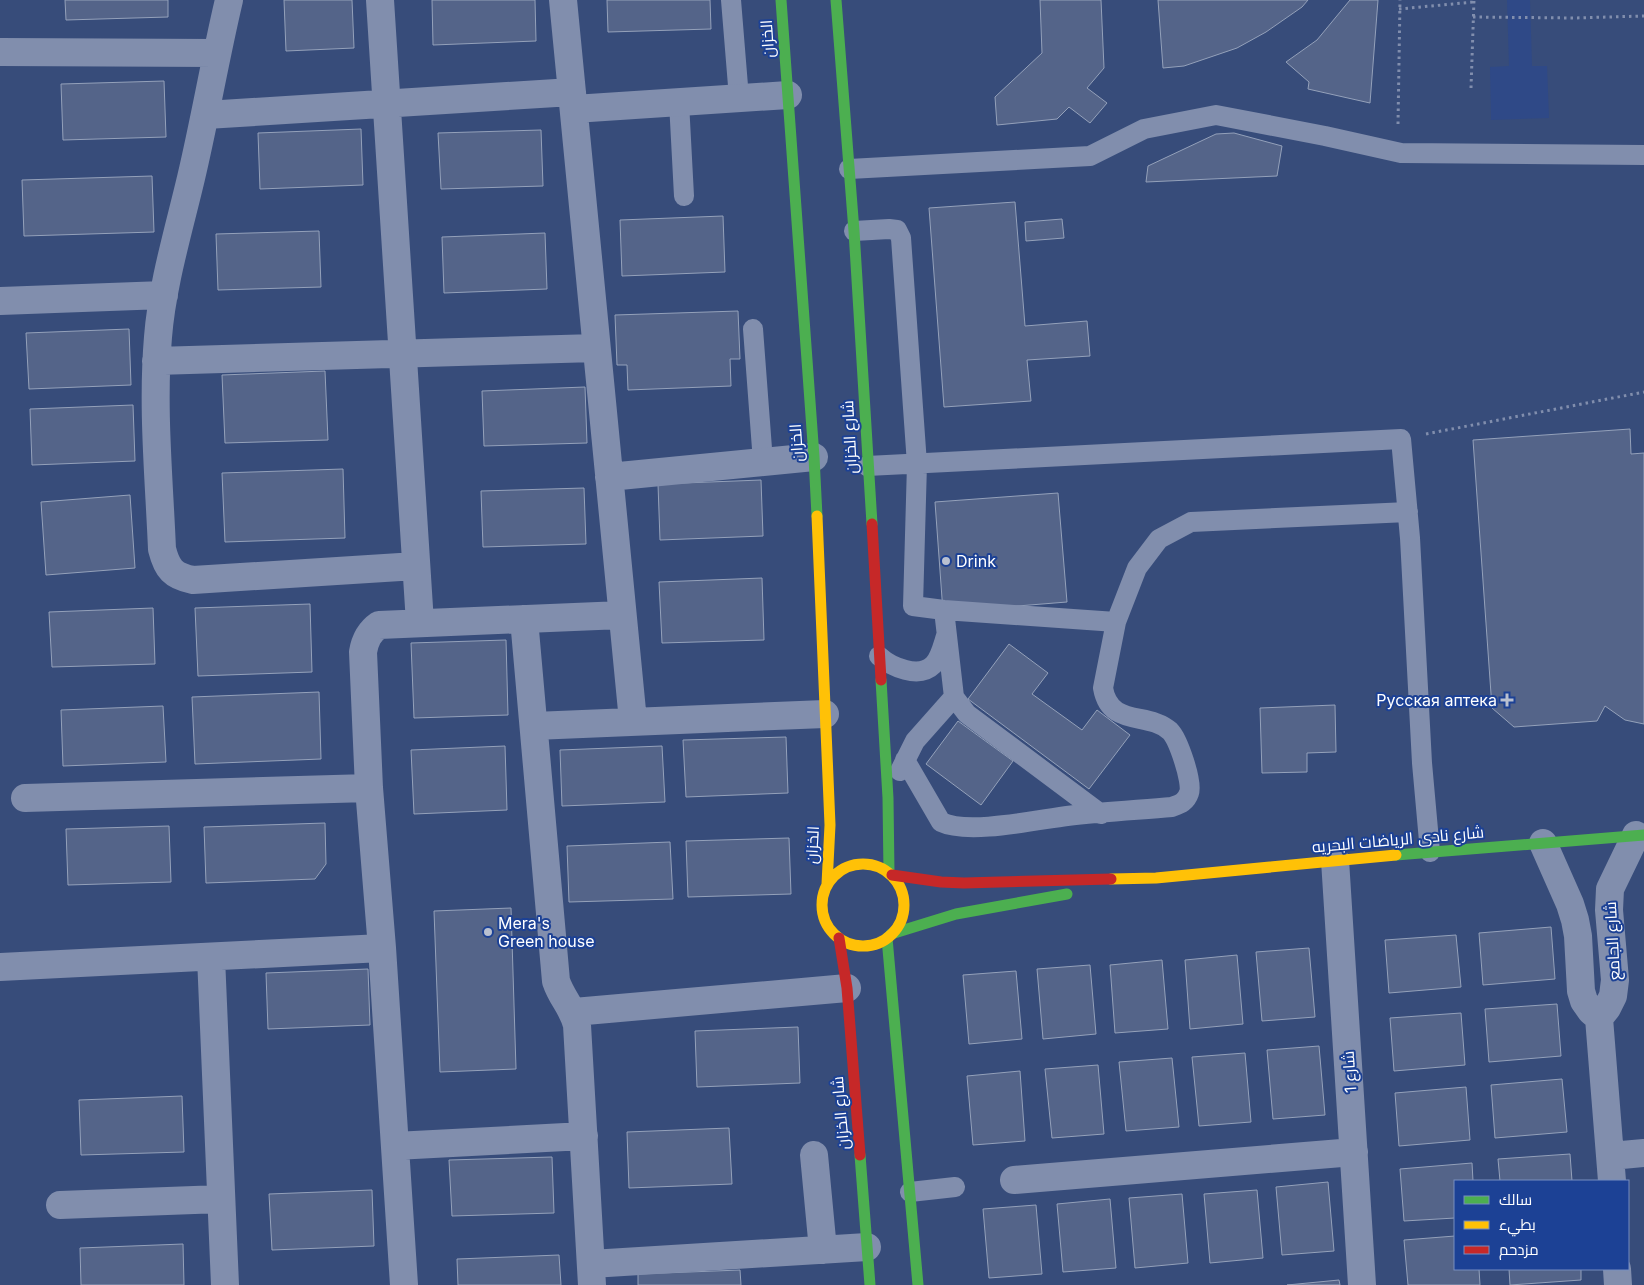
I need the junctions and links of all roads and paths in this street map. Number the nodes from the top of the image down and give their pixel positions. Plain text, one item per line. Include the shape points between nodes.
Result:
1 (229, 0) edge
2 (380, 0) edge
3 (563, 0) edge
4 (731, 0) edge
5 (781, 0) edge
6 (836, 0) edge
7 (1400, 0) edge
8 (1474, 1) edge
9 (1399, 9) junction
10 (1644, 16) edge
11 (1473, 17) junction
12 (0, 52) edge
13 (216, 53) junction
14 (1471, 88) dead end
15 (788, 95) junction
16 (738, 98) junction
17 (573, 100) junction
18 (679, 102) junction
19 (386, 104) junction
20 (206, 114) junction
21 (1398, 132) dead end
22 (1644, 155) edge
23 (849, 169) junction
24 (684, 196) dead end
25 (854, 231) junction
26 (164, 295) junction
27 (0, 301) edge
28 (753, 329) dead end
29 (596, 348) junction
30 (403, 354) junction
31 (156, 362) junction
32 (1644, 392) edge
33 (1401, 439) junction
34 (814, 457) junction
35 (763, 462) junction
36 (917, 464) junction
37 (867, 466) junction
38 (609, 477) junction
39 (1408, 512) junction
40 (416, 566) junction
41 (944, 610) junction
42 (622, 615) junction
43 (524, 620) junction
44 (1116, 622) junction
45 (420, 624) junction
46 (947, 634) junction
47 (879, 656) junction
48 (954, 697) junction
49 (825, 714) junction
50 (633, 721) junction
51 (534, 726) junction
52 (905, 760) junction
53 (369, 788) junction
54 (25, 798) dead end
55 (888, 798) junction
56 (1101, 814) junction
57 (1640, 835) edge
58 (1543, 843) junction
59 (1430, 852) junction
60 (1336, 860) junction
61 (890, 874) junction
62 (1156, 878) junction
63 (827, 884) junction
64 (889, 936) junction
65 (839, 938) junction
66 (382, 948) junction
67 (211, 956) junction
68 (0, 967) edge
69 (846, 988) junction
70 (574, 1012) junction
71 (1599, 1018) junction
72 (584, 1136) junction
73 (395, 1146) junction
74 (1354, 1152) junction
75 (1644, 1153) edge
76 (814, 1155) dead end
77 (1612, 1168) edge
78 (1014, 1180) dead end
79 (955, 1187) dead end
80 (910, 1192) junction
81 (221, 1199) junction
82 (60, 1205) dead end
83 (867, 1247) junction
84 (823, 1250) junction
85 (1617, 1270) edge
86 (592, 1274) edge
87 (225, 1285) edge
88 (404, 1285) edge
89 (870, 1285) edge
90 (918, 1285) edge
91 (1362, 1285) edge
92 (1618, 1285) edge

1 - 13 street
2 - 19 street
3 - 17 street
4 - 16 lane
5 - 15 main road, الخزان
6 - 23 main road, شارع الخزان
7 - 9 path
8 - 9 path
8 - 11 path
9 - 21 path
10 - 11 path
11 - 14 path
12 - 13 street
13 - 20 street
15 - 16 street
15 - 34 main road, الخزان
16 - 18 street
17 - 18 street
17 - 19 street
17 - 29 street
18 - 24 lane
19 - 20 street
19 - 30 street
20 - 26 street
22 - 23 lane via 1401,153 1216,115 1144,130 1090,156
23 - 25 main road, شارع الخزان
25 - 36 lane via 897,230 901,238
25 - 37 main road, شارع الخزان
26 - 27 street
26 - 31 street
28 - 35 lane
29 - 30 street
29 - 38 street
30 - 31 street
30 - 40 street
31 - 40 street via 162,549 171,570 193,580
32 - 33 path
33 - 36 lane
33 - 39 lane
34 - 35 street
34 - 49 main road, الخزان
35 - 38 street
36 - 37 lane
36 - 41 lane via 913,606
37 - 47 main road, شارع الخزان
38 - 42 street
39 - 44 lane via 1191,522 1160,539 1137,568
39 - 59 lane
40 - 45 street
41 - 44 lane
41 - 46 lane
42 - 43 street
42 - 50 street
43 - 45 street
43 - 51 street
44 - 56 lane via 1104,678 1104,697 1123,715 1172,732 1191,782 1182,803
45 - 53 street via 379,625 364,642
46 - 47 lane via 935,664 927,670 899,668
46 - 48 lane
47 - 55 main road, شارع الخزان
48 - 52 lane via 915,741
48 - 56 lane via 967,714
49 - 50 street
49 - 63 main road, الخزان via 830,825
50 - 51 street
51 - 70 street via 556,981
52 - 55 lane
52 - 56 lane via 941,822 950,826 960,828
53 - 54 street
53 - 66 street
55 - 61 main road, شارع الخزان
57 - 58 main road, شارع نادى الرياضات البحريه
57 - 71 street, شارع الجامع via 1610,889 1615,980 1613,996
58 - 59 main road, شارع نادى الرياضات البحريه
58 - 71 street, شارع الجامع via 1575,920 1584,1001
59 - 60 main road, شارع نادى الرياضات البحريه
60 - 62 main road, شارع نادى الرياضات البحريه
60 - 74 street, شارع 1
61 - 62 main road, شارع نادى الرياضات البحريه via 964,883
61 - 63 main road via 865,863 850,865 837,872
61 - 64 main road via 900,886 904,912
62 - 64 main road, شارع نادى الرياضات البحريه via 965,912 918,924
63 - 65 main road via 821,907 830,930
64 - 65 main road via 876,944 863,946
64 - 80 main road
65 - 69 main road, شارع الخزان
66 - 67 street
66 - 73 street
67 - 68 street
67 - 81 street
69 - 70 street
69 - 83 main road, شارع الخزان
70 - 72 street
71 - 77 street
72 - 73 street
72 - 86 street
73 - 88 street
74 - 78 street
74 - 91 street, شارع 1
75 - 77 street
76 - 84 street
79 - 80 lane
80 - 90 main road
81 - 82 street
81 - 87 street
83 - 84 street
83 - 89 main road, شارع الخزان
84 - 86 street
85 - 92 street

